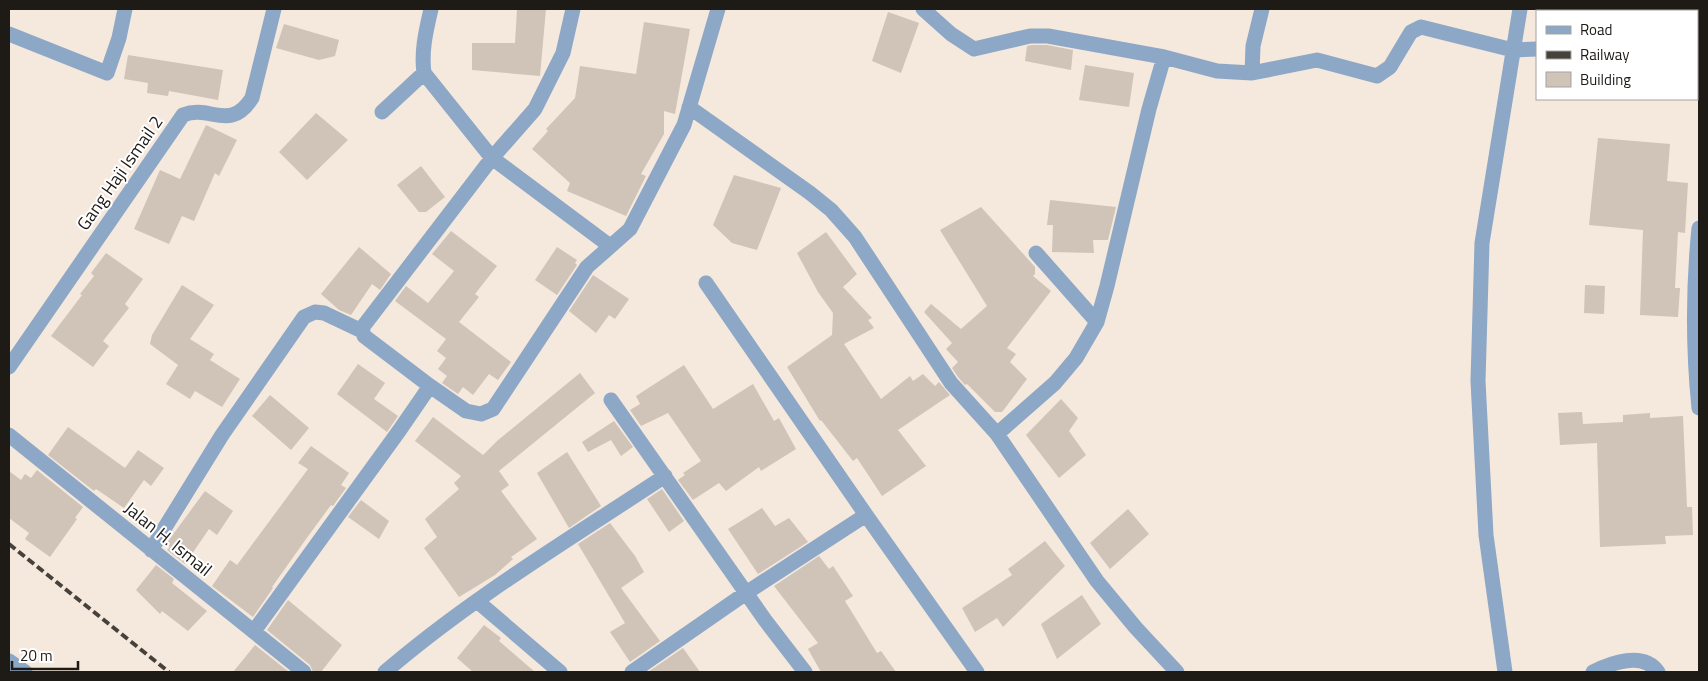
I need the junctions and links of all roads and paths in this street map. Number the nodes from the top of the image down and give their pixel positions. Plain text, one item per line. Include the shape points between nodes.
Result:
1 (125, 9) edge
2 (274, 9) edge
3 (431, 9) edge
4 (573, 9) edge
5 (718, 9) edge
6 (923, 9) edge
7 (1262, 9) edge
8 (1520, 9) edge
9 (11, 41) edge
10 (1536, 49) edge
11 (1513, 50) junction
12 (1164, 57) junction
13 (424, 73) junction
14 (1252, 73) junction
15 (689, 108) junction
16 (382, 112) dead end
17 (497, 153) junction
18 (1699, 228) edge
19 (610, 246) junction
20 (1036, 253) dead end
21 (706, 283) dead end
22 (1097, 322) junction
23 (362, 331) junction
24 (9, 367) edge
25 (430, 386) junction
26 (611, 400) dead end
27 (1699, 408) edge
28 (997, 434) junction
29 (9, 435) edge
30 (665, 476) junction
31 (866, 515) junction
32 (151, 550) junction
33 (746, 592) junction
34 (477, 601) junction
35 (254, 631) junction
36 (9, 661) edge
37 (25, 672) edge
38 (304, 672) edge
39 (384, 672) edge
40 (560, 672) edge
41 (632, 672) edge
42 (805, 672) edge
43 (977, 672) edge
44 (1177, 672) edge
45 (1505, 672) edge
46 (1593, 672) edge
47 (1658, 672) edge

1 - 9 street via 107,73
2 - 24 street, Gang Haji Ismail 2 via 252,98 244,110 226,116 190,112 183,115
3 - 13 street via 424,36
4 - 17 street via 563,53 535,109
5 - 15 street
6 - 12 street via 950,34 974,49 1030,36 1048,36
7 - 14 street via 1253,46
8 - 11 street
10 - 11 street
11 - 14 street via 1420,27 1411,32 1390,67 1378,76 1317,60
11 - 45 street via 1482,243 1478,381 1486,535
12 - 14 street via 1217,71
12 - 22 street
13 - 16 street
13 - 17 street
15 - 19 street via 684,125 630,229
15 - 28 street via 830,210 855,237 950,382
17 - 19 street
17 - 23 street
18 - 27 street via 1695,293 1695,369
19 - 25 street via 586,267 494,409 481,414 466,411
20 - 22 street
21 - 31 street
22 - 28 street via 1076,358 1055,382
23 - 25 street via 364,336
23 - 32 street via 324,314 315,312 304,317 222,435
25 - 35 street
26 - 30 street
28 - 44 street via 1097,581
29 - 32 street, Jalan H. Ismail
30 - 33 street
30 - 34 street
31 - 33 street
31 - 43 street
32 - 35 street, Jalan H. Ismail
33 - 41 street
33 - 42 street
34 - 39 street
34 - 40 street
35 - 38 street, Jalan H. Ismail
36 - 37 street
46 - 47 street via 1636,660 1652,665

